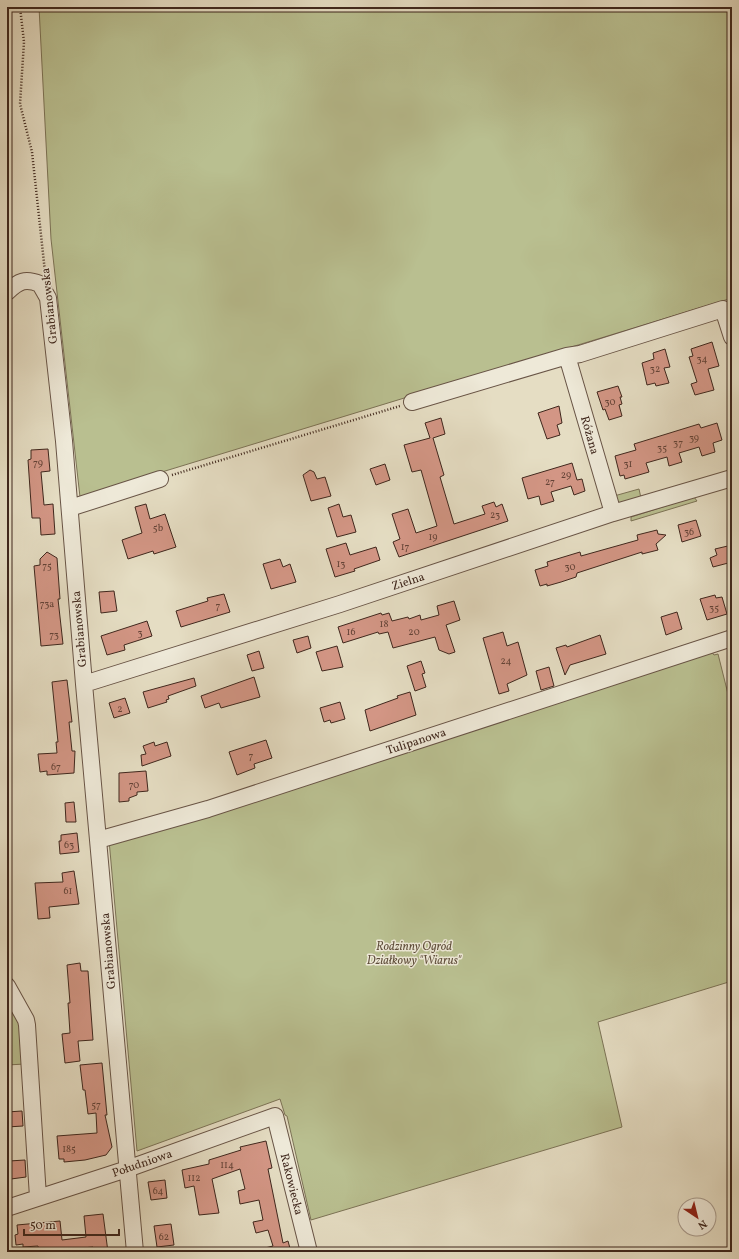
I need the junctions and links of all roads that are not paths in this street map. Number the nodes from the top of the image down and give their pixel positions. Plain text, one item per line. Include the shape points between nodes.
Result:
1 (7, 292) edge
2 (732, 337) edge
3 (567, 356) junction
4 (412, 402) road end
5 (732, 478) edge
6 (160, 479) road end
7 (70, 508) junction
8 (613, 514) junction
9 (732, 638) edge
10 (84, 684) junction
11 (98, 840) junction
12 (7, 986) edge
13 (275, 1116) joint
14 (127, 1169) junction
15 (38, 1197) junction
16 (7, 1208) edge
17 (135, 1252) edge
18 (310, 1252) edge

1 - 7 street, Grabianowska via 17,282 31,280 40,284 48,298
2 - 3 street via 723,309
3 - 4 street
3 - 8 street, Różana
5 - 8 street, Zielna
6 - 7 street
7 - 10 street, Grabianowska
8 - 10 street, Zielna via 340,604
9 - 11 street, Tulipanowa via 215,806
10 - 11 street, Grabianowska
11 - 14 street, Grabianowska
12 - 15 street via 28,1025
13 - 14 street, Południowa
13 - 18 street, Rakowiecka
14 - 15 street, Południowa
14 - 17 street, Grabianowska
15 - 16 street, Południowa

